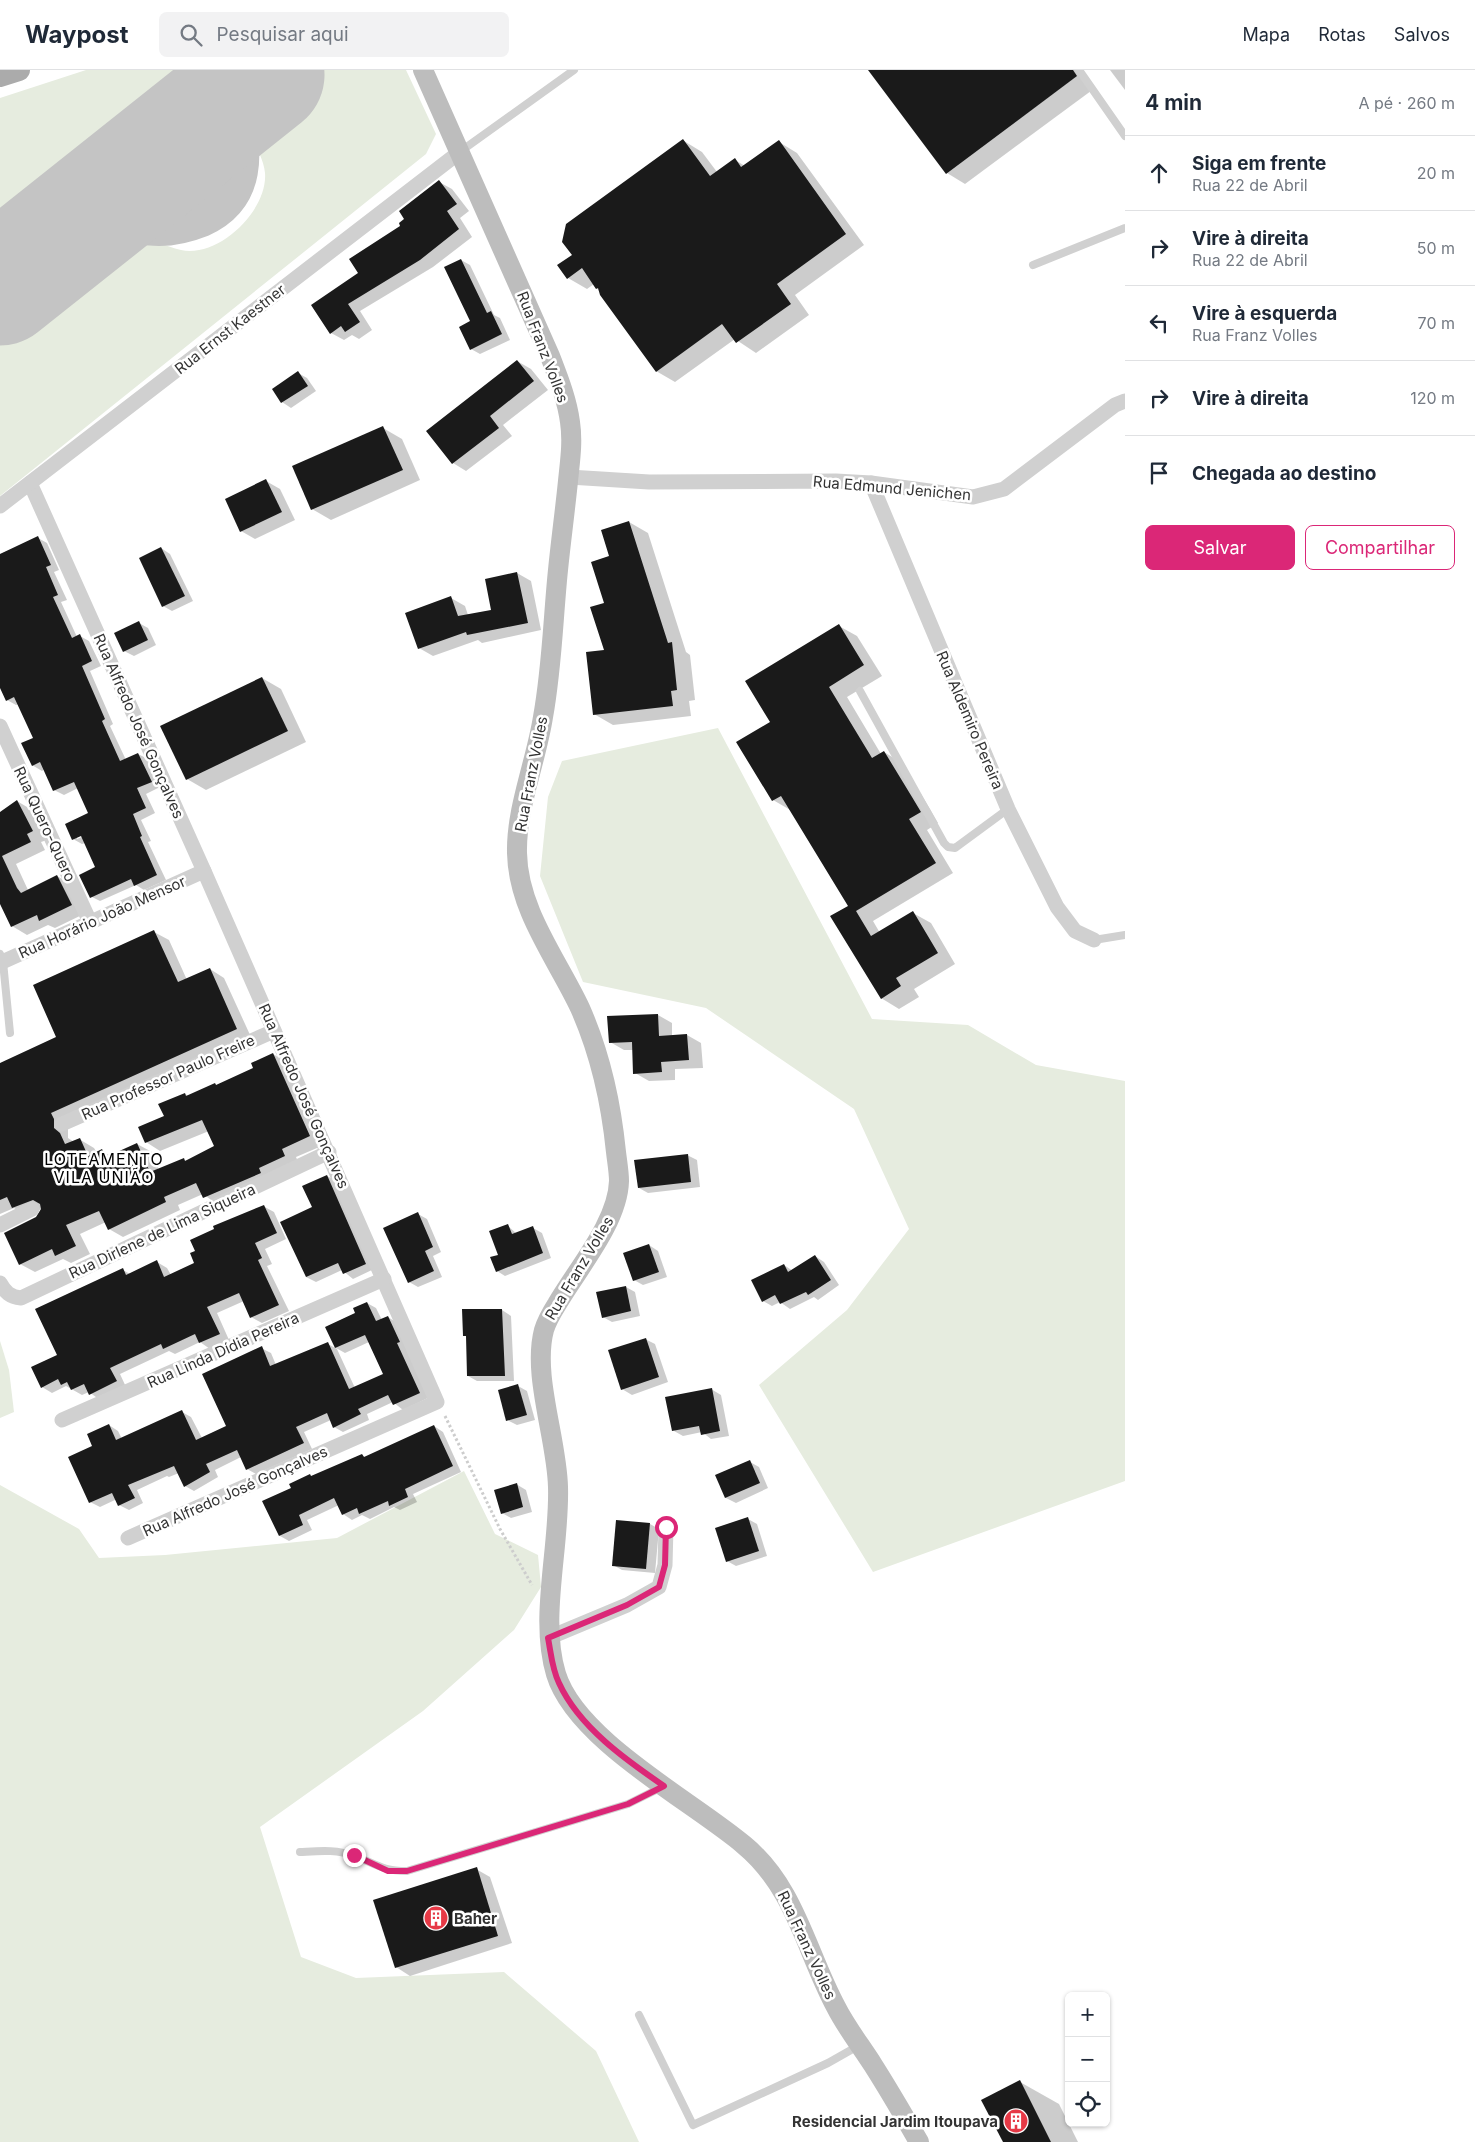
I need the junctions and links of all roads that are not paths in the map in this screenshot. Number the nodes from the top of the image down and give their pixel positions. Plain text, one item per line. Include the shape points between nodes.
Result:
1 (20, 70) edge
2 (423, 70) edge
3 (574, 70) edge
4 (1079, 70) edge
5 (0, 76) edge
6 (1125, 136) edge
7 (461, 151) junction
8 (1125, 228) edge
9 (1033, 265) dead end
10 (1125, 401) edge
11 (569, 477) junction
12 (30, 483) junction
13 (871, 483) junction
14 (0, 506) edge
15 (860, 691) dead end
16 (0, 726) edge
17 (1008, 809) junction
18 (204, 871) junction
19 (90, 922) junction
20 (1125, 935) edge
21 (1094, 940) joint
22 (1, 960) edge
23 (274, 1031) junction
24 (10, 1033) dead end
25 (62, 1124) dead end
26 (328, 1152) junction
27 (32, 1209) dead end
28 (0, 1225) edge
29 (384, 1279) junction
30 (0, 1283) edge
31 (62, 1420) dead end
32 (666, 1527) dead end
33 (128, 1538) dead end
34 (548, 1638) junction
35 (664, 1786) junction
36 (300, 1852) dead end
37 (639, 2015) dead end
38 (860, 2045) junction
39 (919, 2142) edge

1 - 5 main road
2 - 7 street, Rua Franz Volles
3 - 7 lane
4 - 6 lane
7 - 11 street, Rua Franz Volles via 563,390 571,424
7 - 12 street, Rua Ernst Kaestner
8 - 9 lane
10 - 13 street, Rua Edmund Jenichen via 1115,405 1004,489 973,497
11 - 13 street, Rua Edmund Jenichen via 650,482 806,480
11 - 34 street, Rua Franz Volles via 547,693 520,822 517,855 522,886 533,918 581,1011 599,1058 609,1102 619,1181 615,1205 545,1325 541,1346 558,1482 558,1530
12 - 14 street, Rua Ernst Kaestner
12 - 18 street, Rua Alfredo José Gonçalves
13 - 17 street, Rua Aldemiro Pereira
15 - 17 lane via 948,847 955,848
16 - 19 street, Rua Quero-Quero
17 - 21 street, Rua Aldemiro Pereira via 1057,907 1075,931
18 - 19 street, Rua Horário João Mensor
18 - 23 street, Rua Alfredo José Gonçalves
19 - 22 street, Rua Horário João Mensor
20 - 21 lane
22 - 24 lane
23 - 25 street, Rua Professor Paulo Freire
23 - 26 street, Rua Alfredo José Gonçalves
26 - 29 street, Rua Alfredo José Gonçalves
26 - 30 street, Rua Dirlene de Lima Siqueira via 20,1298 12,1297
27 - 28 street
29 - 31 street, Rua Linda Dídia Pereira
29 - 33 street, Rua Alfredo José Gonçalves via 437,1402
32 - 34 street via 665,1565 659,1587 627,1605
34 - 35 street, Rua Franz Volles via 558,1682 570,1702 608,1742
35 - 36 lane via 628,1804 407,1871 388,1871 354,1855 332,1850
35 - 38 street, Rua Franz Volles via 747,1847 774,1876 791,1904 837,2010
37 - 38 lane via 693,2125
38 - 39 street, Rua Franz Volles

